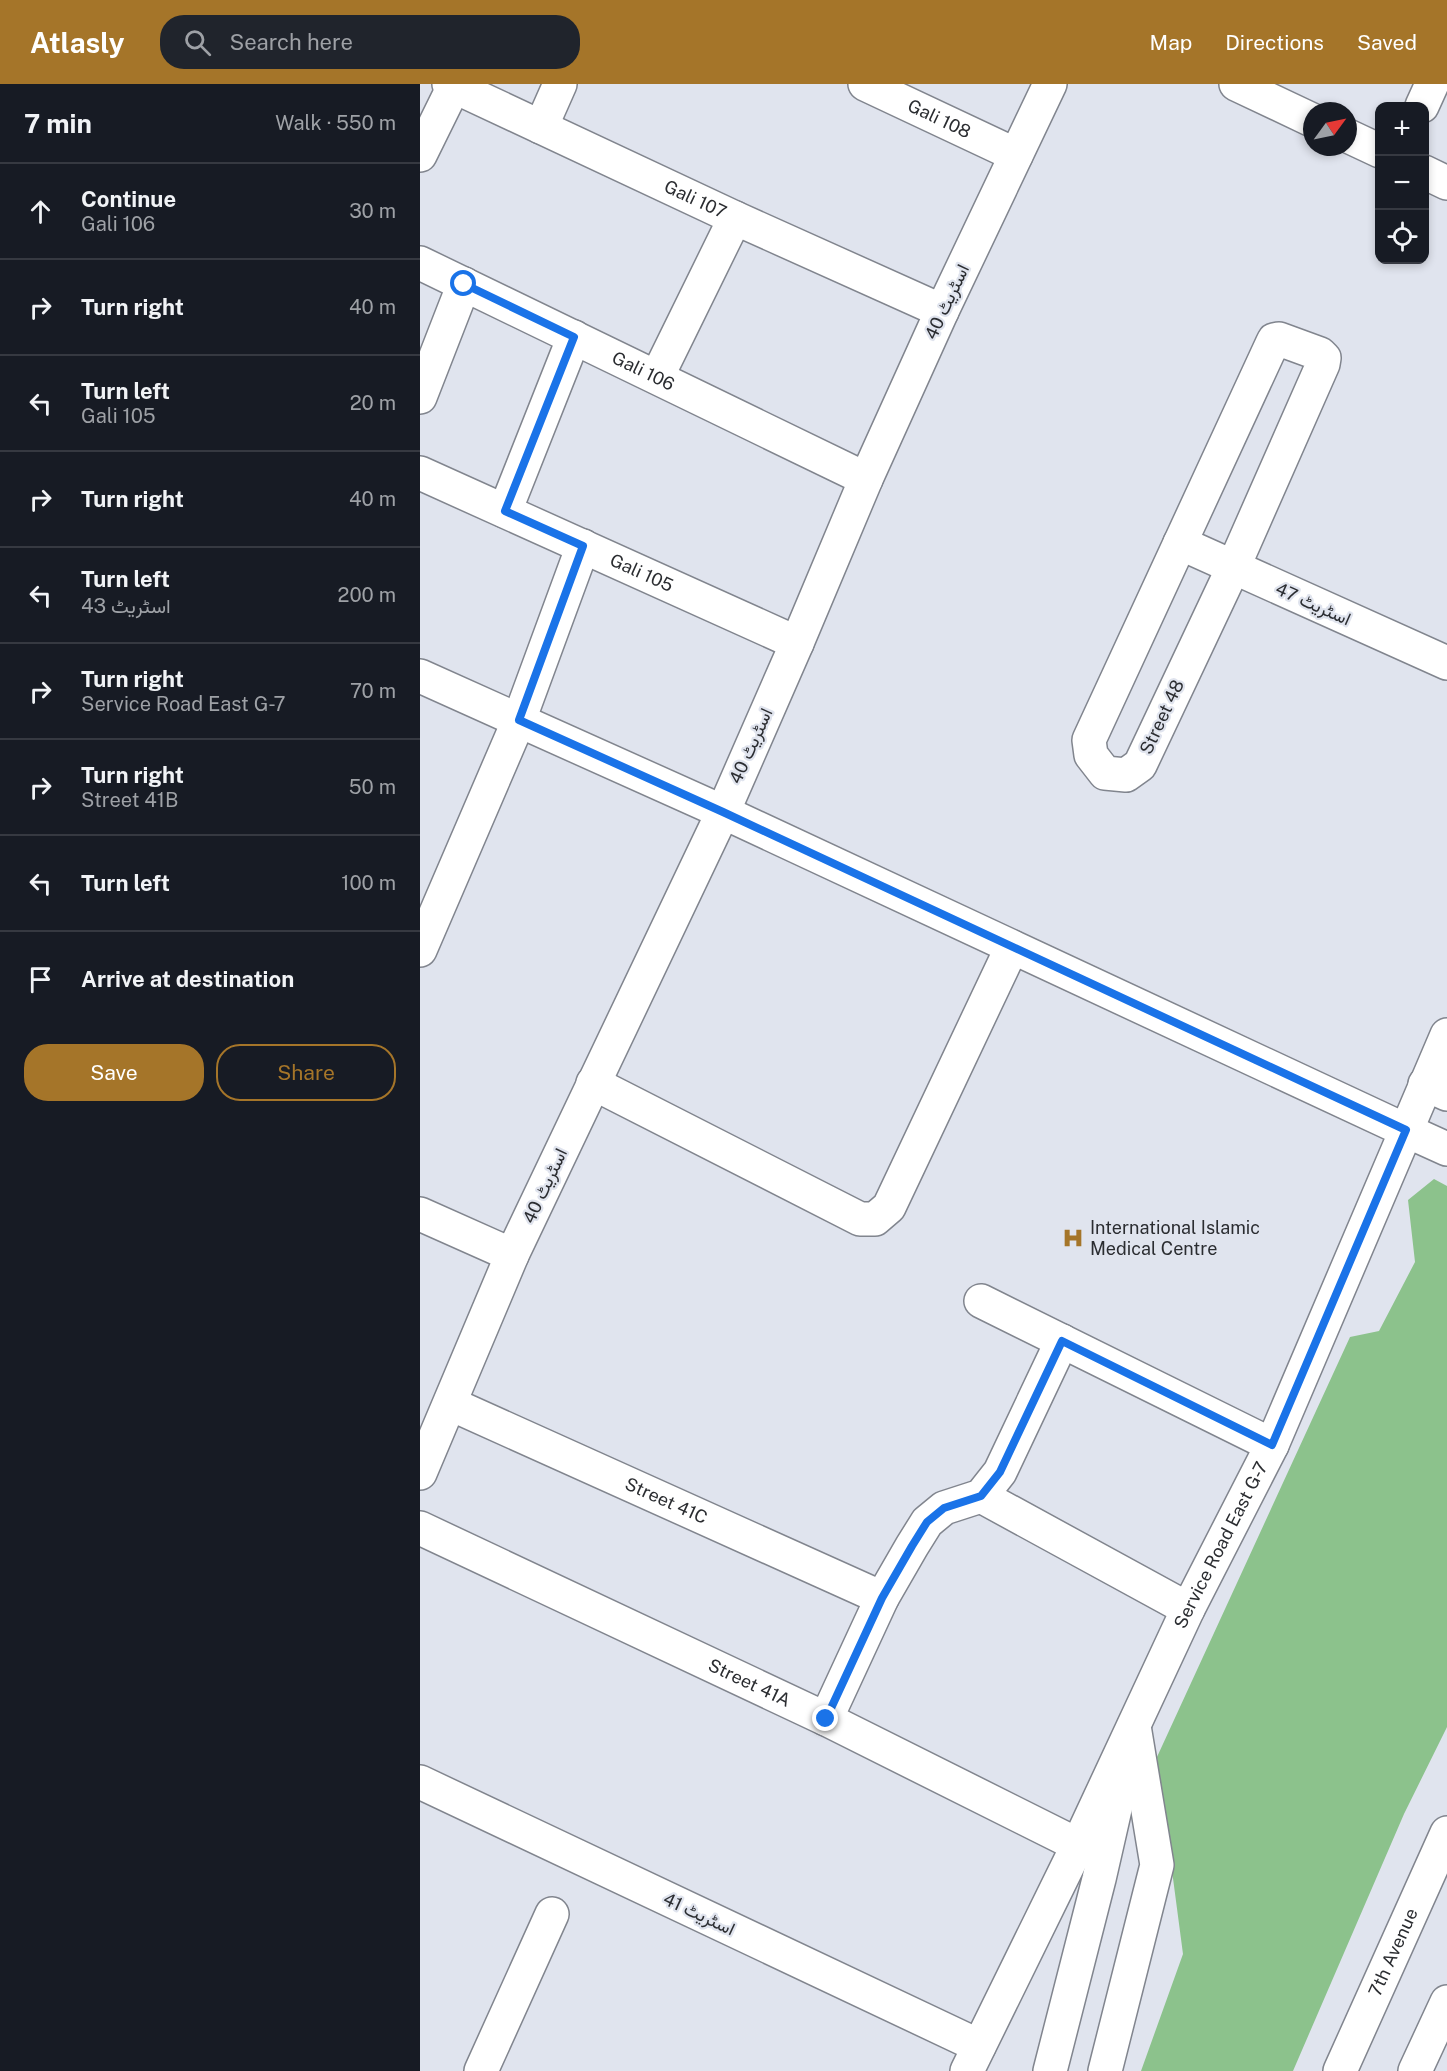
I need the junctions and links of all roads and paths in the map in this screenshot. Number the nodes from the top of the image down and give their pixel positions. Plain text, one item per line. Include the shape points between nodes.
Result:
1 (560, 84) edge
2 (865, 84) edge
3 (1050, 84) edge
4 (1236, 84) edge
5 (1432, 84) edge
6 (451, 85) edge
7 (1424, 102) edge
8 (1303, 116) edge
9 (541, 127) junction
10 (1357, 140) edge
11 (1375, 149) edge
12 (420, 155) edge
13 (1016, 155) junction
14 (1429, 174) edge
15 (1447, 183) edge
16 (735, 218) junction
17 (420, 263) edge
18 (464, 284) junction
19 (942, 311) junction
20 (574, 337) junction
21 (657, 377) junction
22 (420, 397) edge
23 (420, 473) edge
24 (866, 478) junction
25 (505, 511) junction
26 (1180, 543) junction
27 (583, 546) junction
28 (1233, 568) junction
29 (797, 643) junction
30 (1447, 663) edge
31 (420, 676) edge
32 (519, 720) junction
33 (723, 812) junction
34 (1012, 947) junction
35 (420, 950) edge
36 (1447, 1035) edge
37 (594, 1083) junction
38 (1436, 1089) edge
39 (1406, 1130) junction
40 (1447, 1149) edge
41 (420, 1214) edge
42 (512, 1255) junction
43 (981, 1301) dead end
44 (1062, 1341) junction
45 (451, 1404) junction
46 (1272, 1445) junction
47 (420, 1473) edge
48 (981, 1496) junction
49 (420, 1528) edge
50 (882, 1598) junction
51 (1188, 1609) junction
52 (826, 1719) junction
53 (1134, 1726) junction
54 (420, 1782) edge
55 (1447, 1833) edge
56 (1078, 1845) junction
57 (552, 1914) dead end
58 (1447, 2002) edge
59 (973, 2058) edge
60 (481, 2071) edge
61 (1050, 2071) edge
62 (1106, 2071) edge
63 (1340, 2071) edge
64 (1414, 2071) edge

1 - 9 street
2 - 13 street, Gali 108
3 - 13 street, اسٹریٹ 40
4 - 8 street
5 - 7 street
6 - 9 street, Gali 107
6 - 12 street
9 - 16 street, Gali 107
10 - 11 street
13 - 19 street, اسٹریٹ 40
14 - 15 street
16 - 19 street, Gali 107
16 - 21 street
17 - 18 street, Gali 106
18 - 20 street, Gali 106
18 - 22 street
19 - 24 street, اسٹریٹ 40
20 - 21 street, Gali 106
20 - 25 street
21 - 24 street, Gali 106
23 - 25 street, Gali 105
24 - 29 street, اسٹریٹ 40
25 - 27 street, Gali 105
26 - 28 street, اسٹریٹ 47
26 - 28 street, Street 48 via 1274,340 1320,354 1323,364
26 - 28 street, Street 48 via 1089,740 1091,755 1105,772 1126,775 1140,765
27 - 29 street, Gali 105
27 - 32 street
28 - 30 street, اسٹریٹ 47
29 - 33 street, اسٹریٹ 40
31 - 32 street
32 - 33 street
32 - 35 street
33 - 34 street
33 - 37 street, اسٹریٹ 40
34 - 37 street via 889,1208 875,1219 860,1219
34 - 39 street
36 - 38 street, Service Road East G-7
37 - 42 street, اسٹریٹ 40
38 - 39 street, Service Road East G-7
39 - 40 street
39 - 46 street, Service Road East G-7
41 - 42 street
42 - 45 street, اسٹریٹ 40
43 - 44 street
44 - 46 street
44 - 48 street via 1000,1472
45 - 47 street, اسٹریٹ 40
45 - 50 street, Street 41C
46 - 51 street, Service Road East G-7
48 - 50 street via 944,1508 927,1522
48 - 51 street
49 - 52 street, Street 41A
50 - 52 street
51 - 53 street, Service Road East G-7
52 - 56 street, Street 41A
53 - 56 street, Service Road East G-7
53 - 61 street, Service Road East G-7
53 - 62 street via 1157,1865
54 - 59 street, اسٹریٹ 41
55 - 63 street, 7th Avenue
56 - 59 street, Service Road East G-7
57 - 60 street
58 - 64 street

